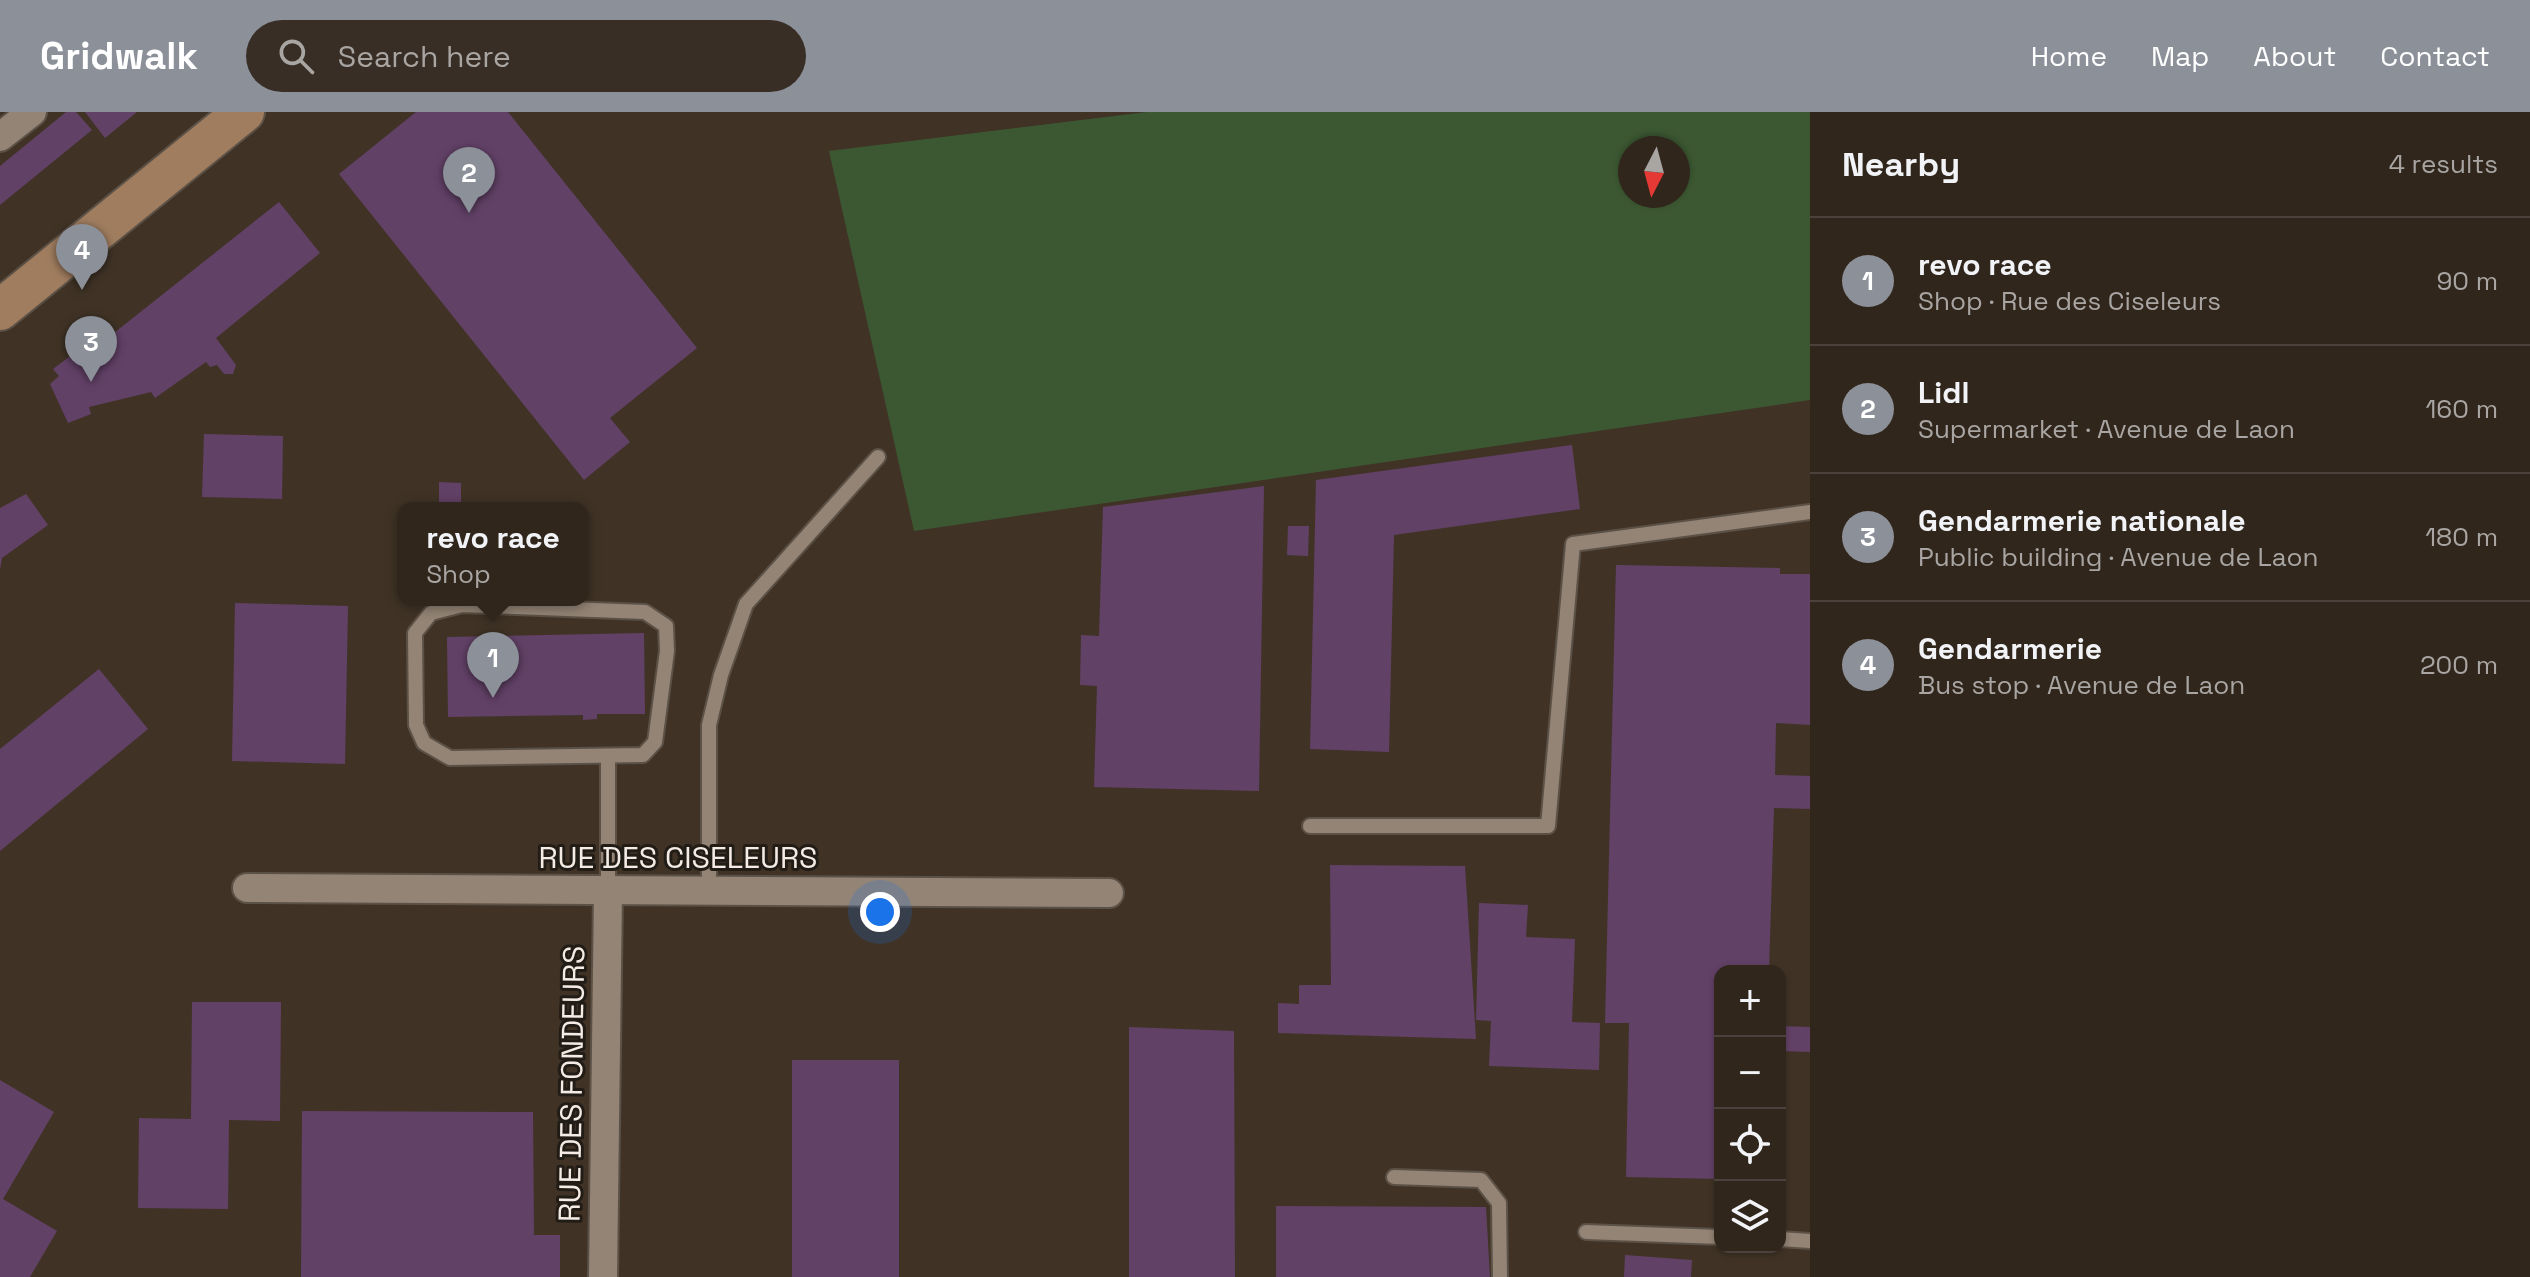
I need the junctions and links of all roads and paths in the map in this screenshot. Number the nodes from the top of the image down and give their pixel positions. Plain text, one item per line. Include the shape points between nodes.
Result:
1 (32, 112) edge
2 (244, 112) edge
3 (0, 137) edge
4 (0, 310) edge
5 (878, 457) dead end
6 (1810, 512) edge
7 (458, 606) edge
8 (488, 606) edge
9 (608, 758) junction
10 (1310, 826) dead end
11 (247, 888) dead end
12 (608, 892) junction
13 (709, 892) junction
14 (1109, 893) dead end
15 (1394, 1177) dead end
16 (1586, 1232) dead end
17 (1714, 1237) edge
18 (1786, 1239) edge
19 (1810, 1241) edge
20 (603, 1277) edge
21 (1500, 1277) edge

1 - 3 street
2 - 4 main road
5 - 13 lane via 746,604 709,725
6 - 10 lane via 1573,544 1548,826
7 - 9 lane via 431,613 415,633 416,725 424,743 450,758
8 - 9 lane via 645,612 666,626 655,742 643,755
9 - 12 lane
11 - 12 street, RUE DES CISELEURS
12 - 13 street, RUE DES CISELEURS
12 - 20 street, RUE DES FONDEURS
13 - 14 street, RUE DES CISELEURS
15 - 21 lane via 1481,1180 1499,1203
16 - 17 lane
18 - 19 lane

